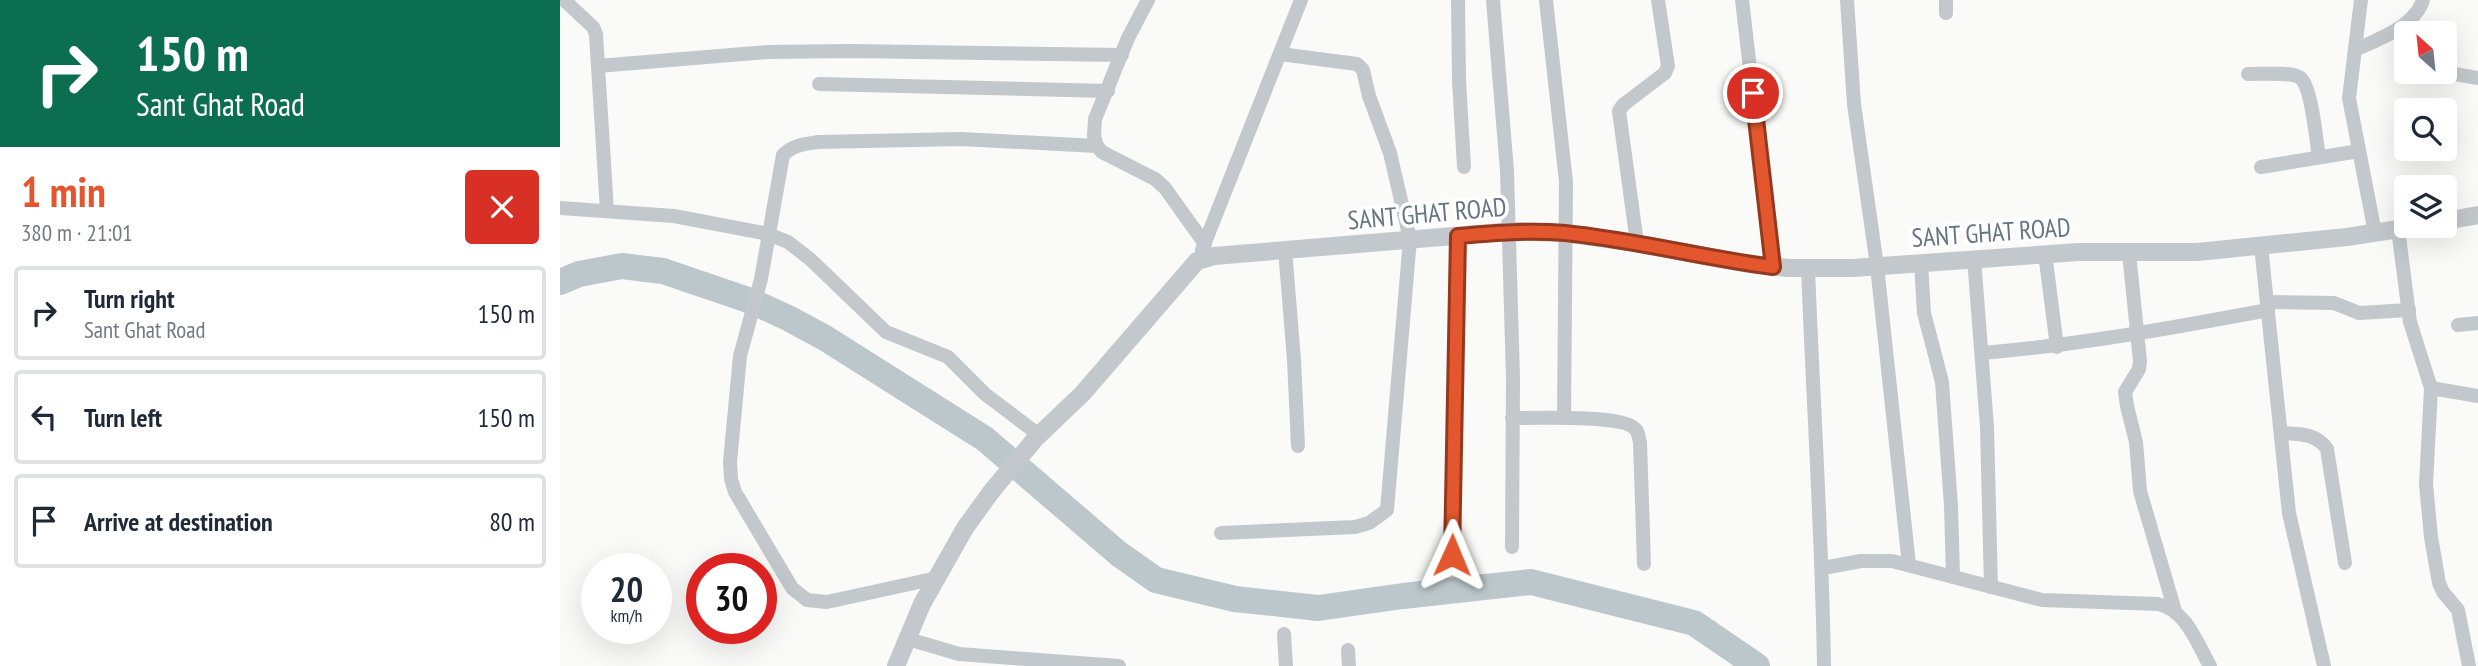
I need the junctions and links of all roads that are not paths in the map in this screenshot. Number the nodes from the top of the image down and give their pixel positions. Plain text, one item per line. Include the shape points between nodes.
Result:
1 (564, 0) edge
2 (1136, 0) edge
3 (1148, 0) edge
4 (1301, 0) edge
5 (1458, 0) edge
6 (1493, 0) edge
7 (1546, 0) edge
8 (1658, 0) edge
9 (1743, 0) edge
10 (1847, 0) edge
11 (2361, 0) edge
12 (2423, 0) edge
13 (2407, 21) edge
14 (2394, 30) edge
15 (2357, 49) junction
16 (1280, 54) junction
17 (1122, 55) junction
18 (598, 66) junction
19 (2248, 74) dead end
20 (2457, 74) edge
21 (2478, 78) edge
22 (819, 85) dead end
23 (1108, 91) junction
24 (1097, 146) junction
25 (2359, 150) junction
26 (2319, 157) junction
27 (1464, 167) dead end
28 (2261, 167) dead end
29 (560, 208) edge
30 (607, 211) junction
31 (2478, 215) edge
32 (2457, 219) edge
33 (2394, 230) edge
34 (1509, 232) junction
35 (1564, 233) junction
36 (2375, 233) junction
37 (768, 234) junction
38 (1458, 236) junction
39 (2399, 238) edge
40 (1410, 239) junction
41 (1637, 243) junction
42 (1205, 244) junction
43 (2261, 246) junction
44 (1284, 249) junction
45 (2045, 253) junction
46 (2129, 253) junction
47 (1974, 258) junction
48 (1197, 261) junction
49 (1921, 262) junction
50 (1877, 266) junction
51 (1773, 267) junction
52 (1808, 268) junction
53 (2267, 306) junction
54 (2409, 310) junction
55 (2478, 323) edge
56 (2458, 326) dead end
57 (2137, 335) junction
58 (2057, 347) junction
59 (1982, 353) junction
60 (2431, 388) junction
61 (2478, 396) edge
62 (1512, 418) junction
63 (1564, 418) junction
64 (2281, 433) junction
65 (1037, 437) junction
66 (1298, 446) dead end
67 (1221, 533) dead end
68 (1512, 547) dead end
69 (1452, 555) dead end
70 (1644, 564) dead end
71 (2345, 564) dead end
72 (1909, 565) junction
73 (1823, 568) junction
74 (1953, 577) junction
75 (937, 578) junction
76 (1991, 587) junction
77 (2175, 611) junction
78 (1284, 634) dead end
79 (908, 639) junction
80 (1348, 650) dead end
81 (1021, 662) edge
82 (896, 666) edge
83 (1119, 666) edge
84 (1286, 666) edge
85 (1349, 666) edge
86 (1824, 666) edge
87 (2210, 666) edge
88 (2325, 666) edge
89 (2469, 666) edge

1 - 18 street via 593,27
2 - 3 street
3 - 17 street
4 - 16 street
5 - 27 street
6 - 34 street
7 - 35 street via 1566,182
8 - 41 street via 1668,66 1619,111
9 - 51 street
10 - 50 street via 1854,104
11 - 15 street
12 - 13 street
14 - 15 street
15 - 25 street via 2349,98
16 - 40 street via 1350,62 1363,70 1390,153
16 - 42 street
17 - 18 street via 796,52
17 - 23 street
18 - 30 street
19 - 26 street via 2295,75 2305,82
20 - 21 street
22 - 23 street
23 - 24 street via 1093,129
24 - 37 street via 961,139 800,144 782,155
24 - 42 street via 1165,188
25 - 26 street
25 - 36 street
26 - 28 street
29 - 30 street
30 - 37 street via 674,216
31 - 32 street
33 - 36 street, SANT GHAT ROAD
34 - 35 street, SANT GHAT ROAD
34 - 38 street, SANT GHAT ROAD
34 - 62 street
35 - 41 street, SANT GHAT ROAD
35 - 63 street
36 - 43 street, SANT GHAT ROAD
37 - 65 street via 810,259 886,332 948,357
37 - 75 street via 740,356 730,462 735,492 792,588 807,600 816,603
38 - 40 street, SANT GHAT ROAD
38 - 69 street
39 - 54 street
40 - 44 street, SANT GHAT ROAD
40 - 67 street via 1387,510 1356,527
41 - 51 street, SANT GHAT ROAD
42 - 48 street
43 - 46 street, SANT GHAT ROAD
43 - 53 street
44 - 48 street, SANT GHAT ROAD
44 - 66 street
45 - 46 street, SANT GHAT ROAD
45 - 47 street, SANT GHAT ROAD
45 - 58 street
46 - 57 street
47 - 49 street, SANT GHAT ROAD
47 - 59 street
48 - 65 street via 1083,393
49 - 50 street, SANT GHAT ROAD
49 - 74 street via 1924,313 1942,382
50 - 52 street, SANT GHAT ROAD
50 - 72 street
51 - 52 street, SANT GHAT ROAD
52 - 73 street
53 - 54 street via 2334,303 2359,313
53 - 57 street
53 - 64 street
54 - 60 street
55 - 56 street
57 - 58 street
57 - 77 street via 2139,369 2125,392 2140,491
58 - 59 street
59 - 76 street
60 - 61 street
60 - 89 street via 2426,484 2431,537 2439,583 2458,610
62 - 63 street
62 - 68 street
63 - 70 street via 1619,422 1637,430
64 - 71 street via 2312,436 2327,449
64 - 88 street via 2289,513
65 - 75 street via 965,528
72 - 73 street via 1875,559
72 - 74 street
73 - 86 street
74 - 76 street
75 - 79 street
76 - 77 street via 2042,600 2158,604
77 - 87 street
78 - 84 street
79 - 81 street via 959,654
79 - 82 street
80 - 85 street
81 - 83 street

